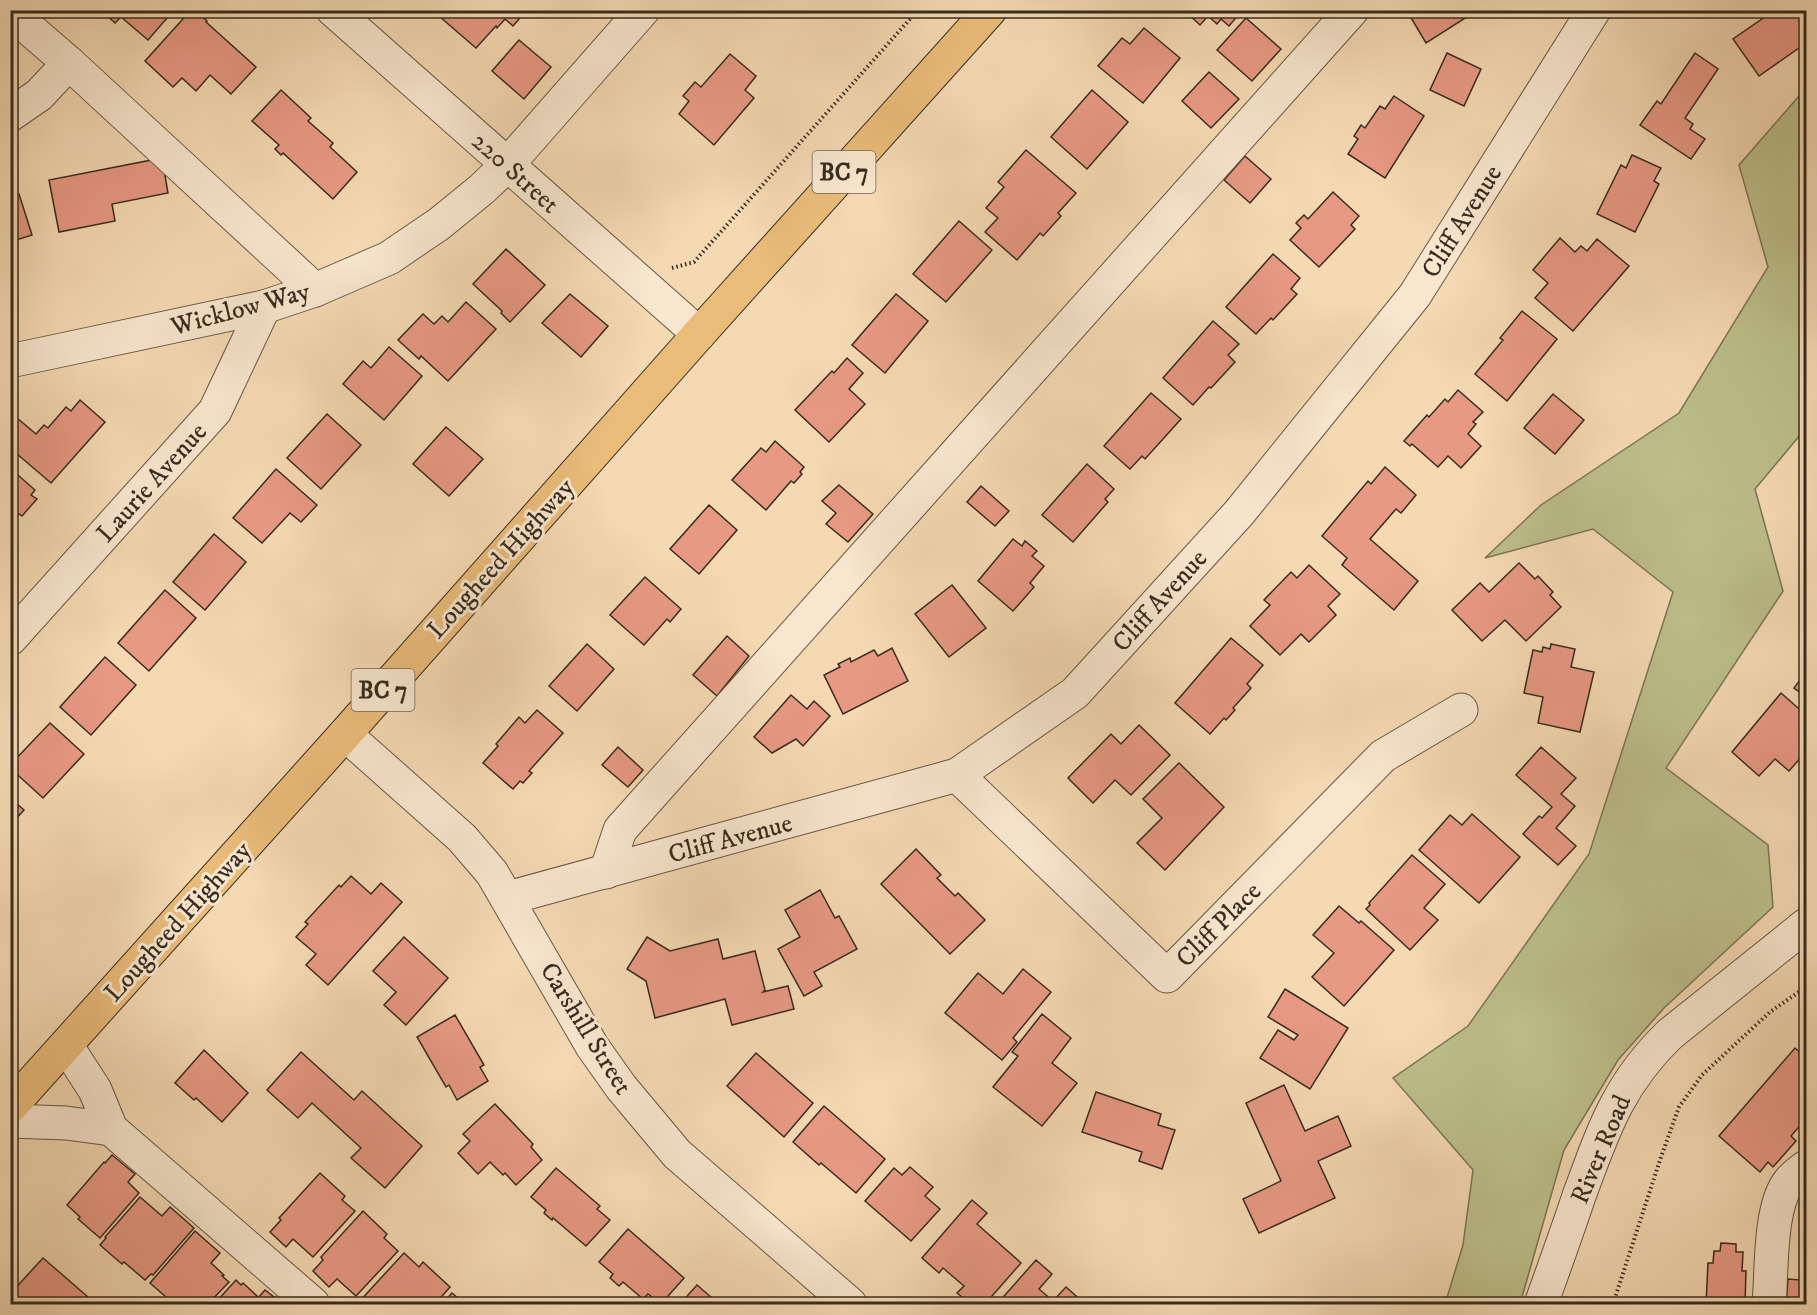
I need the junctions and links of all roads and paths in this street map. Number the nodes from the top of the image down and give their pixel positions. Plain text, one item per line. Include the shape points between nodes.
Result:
1 (333, 10) edge
2 (643, 10) edge
3 (918, 10) edge
4 (990, 10) edge
5 (1352, 10) edge
6 (1594, 10) edge
7 (10, 12) edge
8 (69, 63) junction
9 (10, 115) edge
10 (507, 165) junction
11 (670, 269) dead end
12 (315, 290) junction
13 (264, 308) junction
14 (699, 334) junction
15 (10, 361) edge
16 (10, 639) edge
17 (1461, 710) dead end
18 (345, 734) junction
19 (957, 775) junction
20 (606, 872) junction
21 (508, 898) junction
22 (1806, 925) edge
23 (1806, 987) edge
24 (66, 1045) junction
25 (10, 1107) edge
26 (10, 1121) edge
27 (111, 1129) junction
28 (1806, 1167) edge
29 (313, 1305) edge
30 (850, 1305) edge
31 (1541, 1305) edge
32 (1613, 1305) edge
33 (1769, 1305) edge

1 - 10 street, 220 Street
2 - 10 street, Wicklow Way
3 - 11 path via 694,262
4 - 14 highway, Lougheed Highway / BC 7
5 - 20 street via 620,830
6 - 19 street, Cliff Avenue via 1415,295 1239,513 1075,693
7 - 8 street
8 - 9 street via 39,95
8 - 12 street
10 - 12 street, Wicklow Way via 439,224 389,258
10 - 14 street, 220 Street
12 - 13 street, Wicklow Way
13 - 15 street, Wicklow Way
13 - 16 street, Laurie Avenue via 215,411
14 - 18 highway, Lougheed Highway / BC 7
17 - 19 street, Cliff Place via 1383,756 1167,975
18 - 21 street, Carshill Street via 462,838
18 - 24 highway, Lougheed Highway / BC 7
19 - 20 street, Cliff Avenue
20 - 21 street, Cliff Avenue
21 - 30 street, Carshill Street via 592,1046 677,1154
22 - 31 street, River Road via 1670,1034 1638,1069 1600,1138
23 - 32 path via 1770,1012 1702,1076 1679,1107
24 - 25 highway, Lougheed Highway / BC 7
24 - 27 street via 95,1090
26 - 27 street
27 - 29 street
28 - 33 street via 1789,1181 1780,1199

